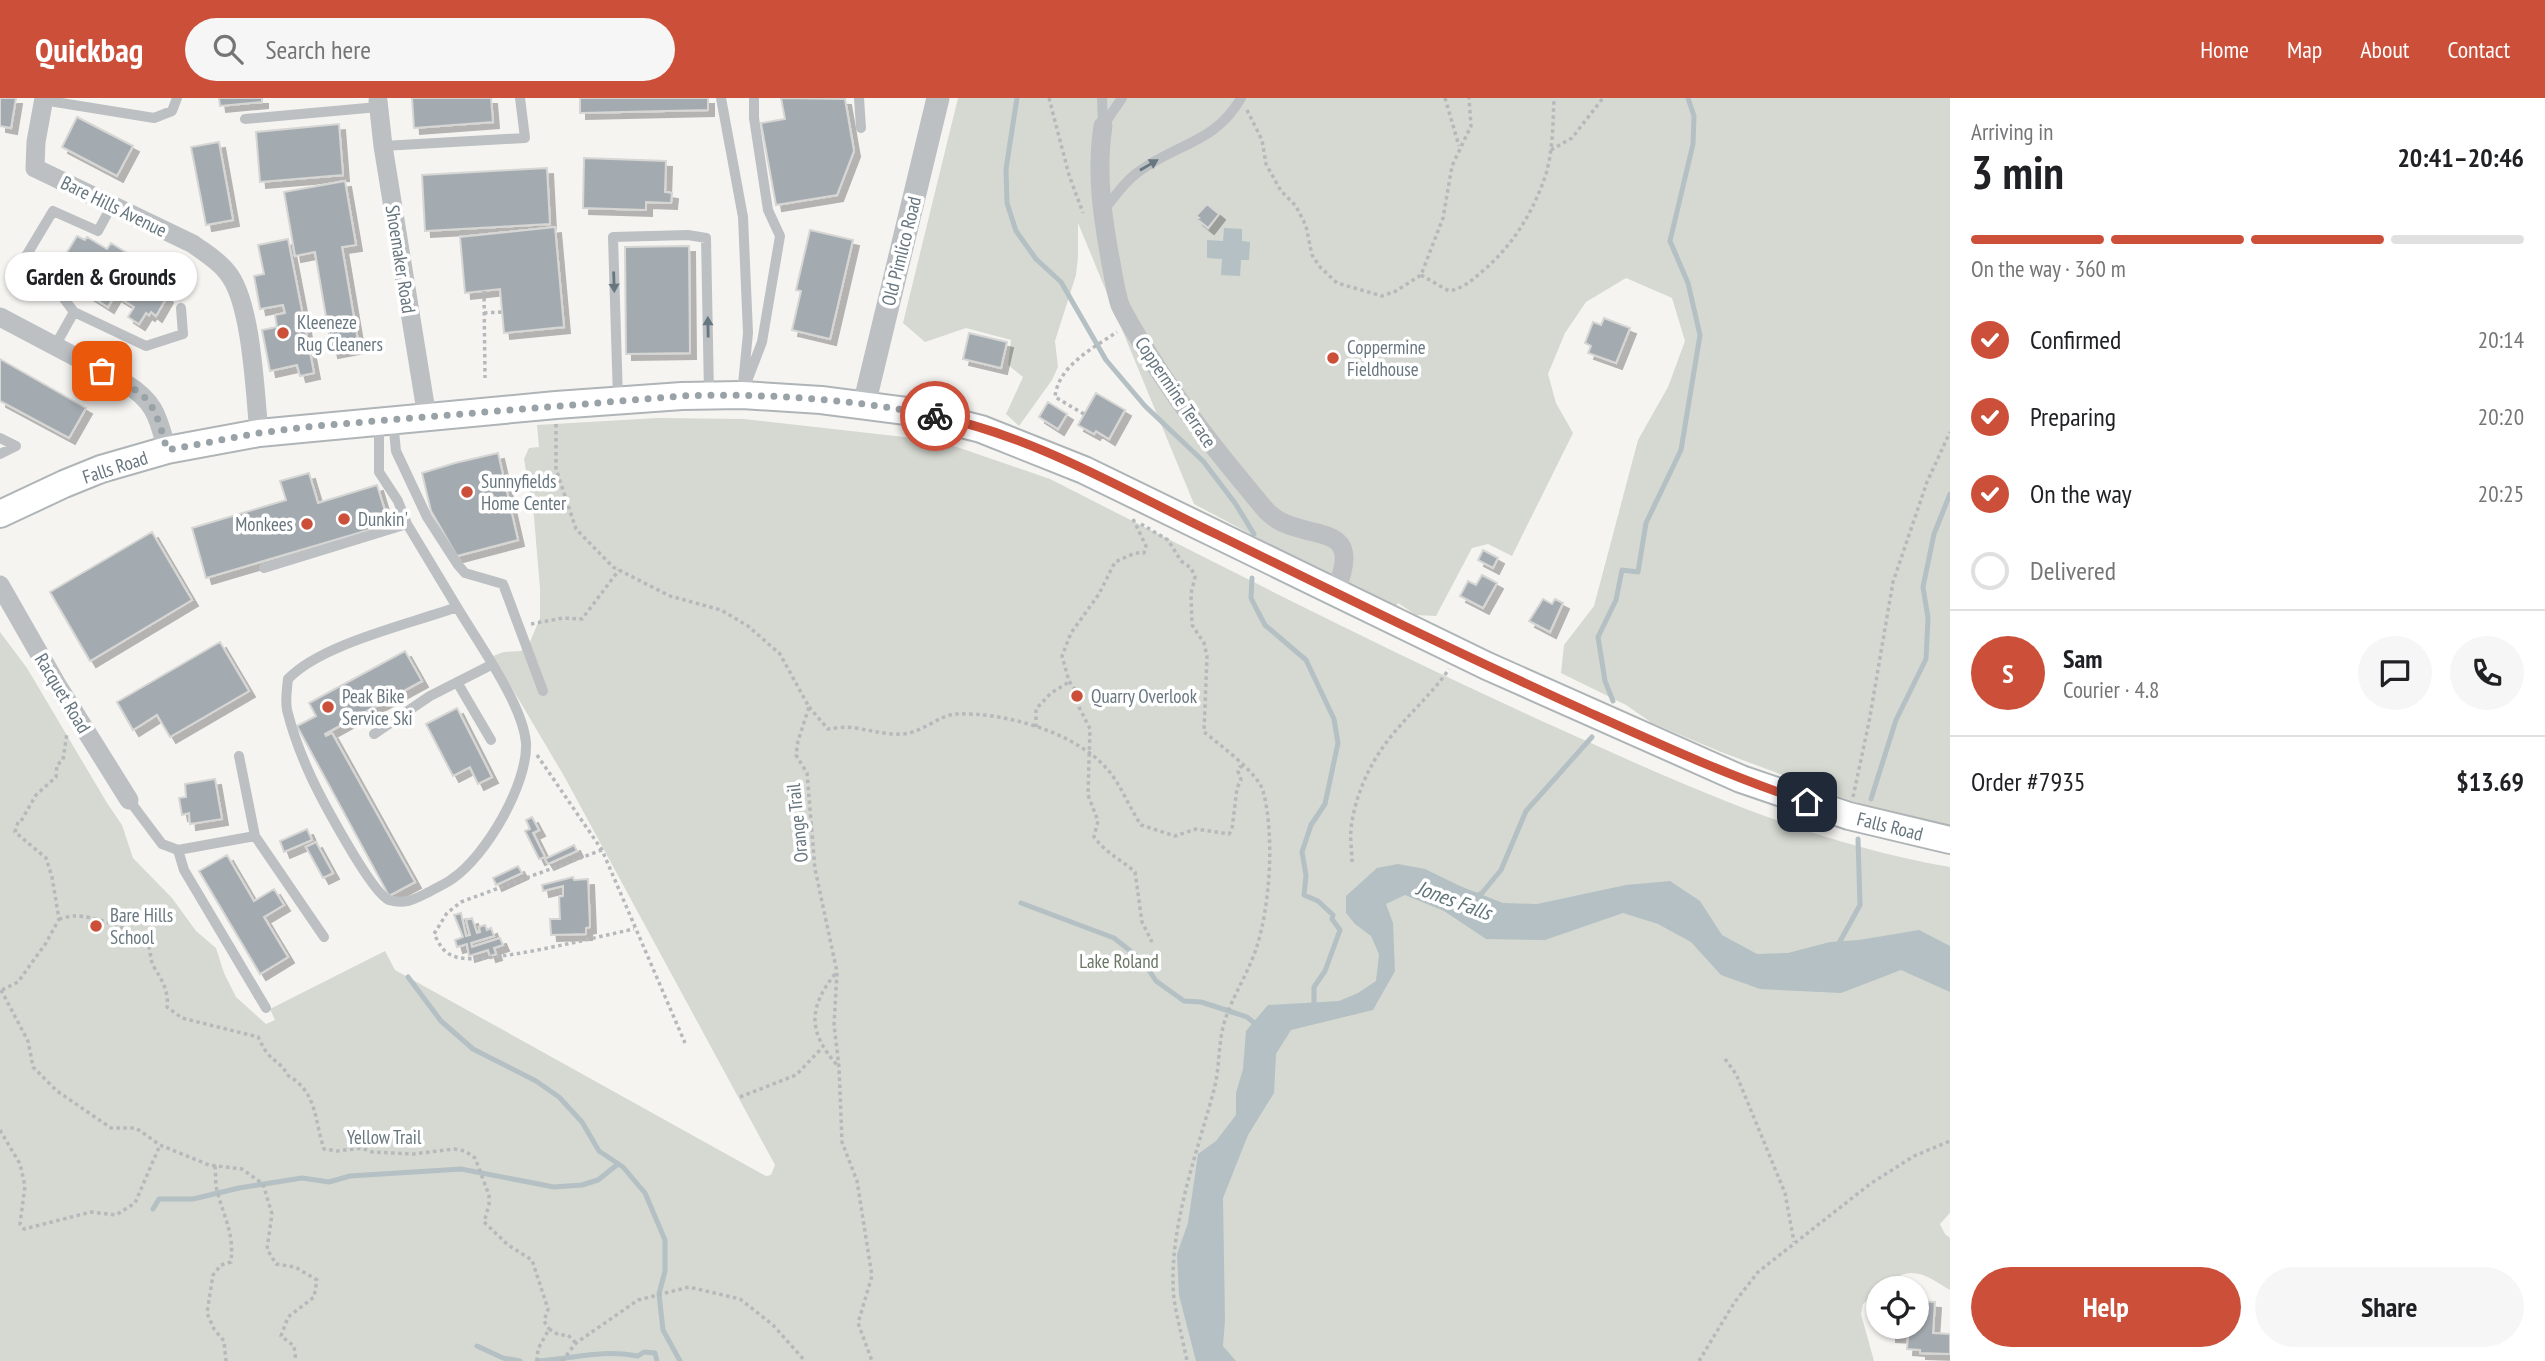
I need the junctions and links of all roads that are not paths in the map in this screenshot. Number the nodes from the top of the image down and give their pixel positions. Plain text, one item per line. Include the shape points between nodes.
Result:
1 (177, 98) edge
2 (520, 98) edge
3 (721, 98) edge
4 (754, 98) edge
5 (859, 98) edge
6 (938, 98) edge
7 (1102, 98) edge
8 (1122, 98) edge
9 (44, 99) edge
10 (1241, 99) edge
11 (378, 102) edge
12 (245, 119) dead end
13 (1103, 126) junction
14 (861, 128) dead end
15 (383, 146) junction
16 (112, 205) junction
17 (1093, 214) junction
18 (181, 309) dead end
19 (74, 312) junction
20 (0, 317) edge
21 (55, 346) junction
22 (709, 395) junction
23 (742, 395) junction
24 (618, 400) junction
25 (864, 405) junction
26 (427, 417) junction
27 (386, 421) junction
28 (259, 433) junction
29 (0, 438) edge
30 (167, 450) junction
31 (0, 454) edge
32 (0, 514) edge
33 (407, 524) junction
34 (264, 568) dead end
35 (0, 585) edge
36 (1335, 592) junction
37 (457, 607) junction
38 (491, 665) junction
39 (457, 682) junction
40 (543, 691) dead end
41 (373, 734) dead end
42 (492, 740) dead end
43 (239, 756) dead end
44 (130, 800) joint
45 (255, 836) junction
46 (1950, 840) edge
47 (178, 850) junction
48 (324, 937) dead end
49 (265, 1008) dead end

1 - 9 lane via 172,111 154,118
2 - 15 lane via 525,138
3 - 23 lane via 743,217 748,333
4 - 23 lane via 768,210 780,236 762,342
5 - 14 lane
6 - 25 street, Old Pimlico Road
7 - 13 lane
8 - 13 lane
9 - 16 street, Bare Hills Avenue via 34,168
17 -> 10 lane via 1141,170 1210,134
11 - 12 lane
11 - 15 street, Shoemaker Road
13 - 17 street, Coppermine Terrace
15 - 26 street, Shoemaker Road
16 - 19 lane via 98,232 53,211 23,261
16 - 28 street, Bare Hills Avenue via 193,244 229,273 243,307
17 - 36 street, Coppermine Terrace via 1120,303 1198,428 1270,515 1290,527 1330,536 1340,544 1345,571
18 - 19 lane via 183,334 146,346
19 - 21 lane
20 - 21 street
21 - 30 street via 144,397 155,410
22 - 23 main road, Falls Road
22 - 24 main road, Falls Road
22 -> 24 lane via 706,238 613,237
23 - 25 main road, Falls Road
24 - 26 main road, Falls Road
25 - 36 main road, Falls Road via 981,429 1037,450 1137,509
26 - 27 main road, Falls Road
27 - 28 main road, Falls Road
27 - 33 lane via 379,472
27 - 40 lane via 427,517 458,565 466,573 503,584
28 - 30 main road, Falls Road
29 - 31 lane via 16,446
30 - 32 main road, Falls Road via 101,469
33 - 34 lane
33 - 37 lane
35 - 44 street, Racquet Road
36 - 46 main road, Falls Road via 1741,779 1849,816
37 - 38 lane
37 - 38 lane via 325,653 288,678 287,708 309,771 361,866 389,900 409,903 453,878 481,850 518,785 526,744 518,709
38 - 39 lane
39 - 41 lane
39 - 42 lane
43 - 45 lane
44 - 47 lane via 162,844
45 - 47 lane
45 - 48 lane
47 - 49 lane via 184,870

